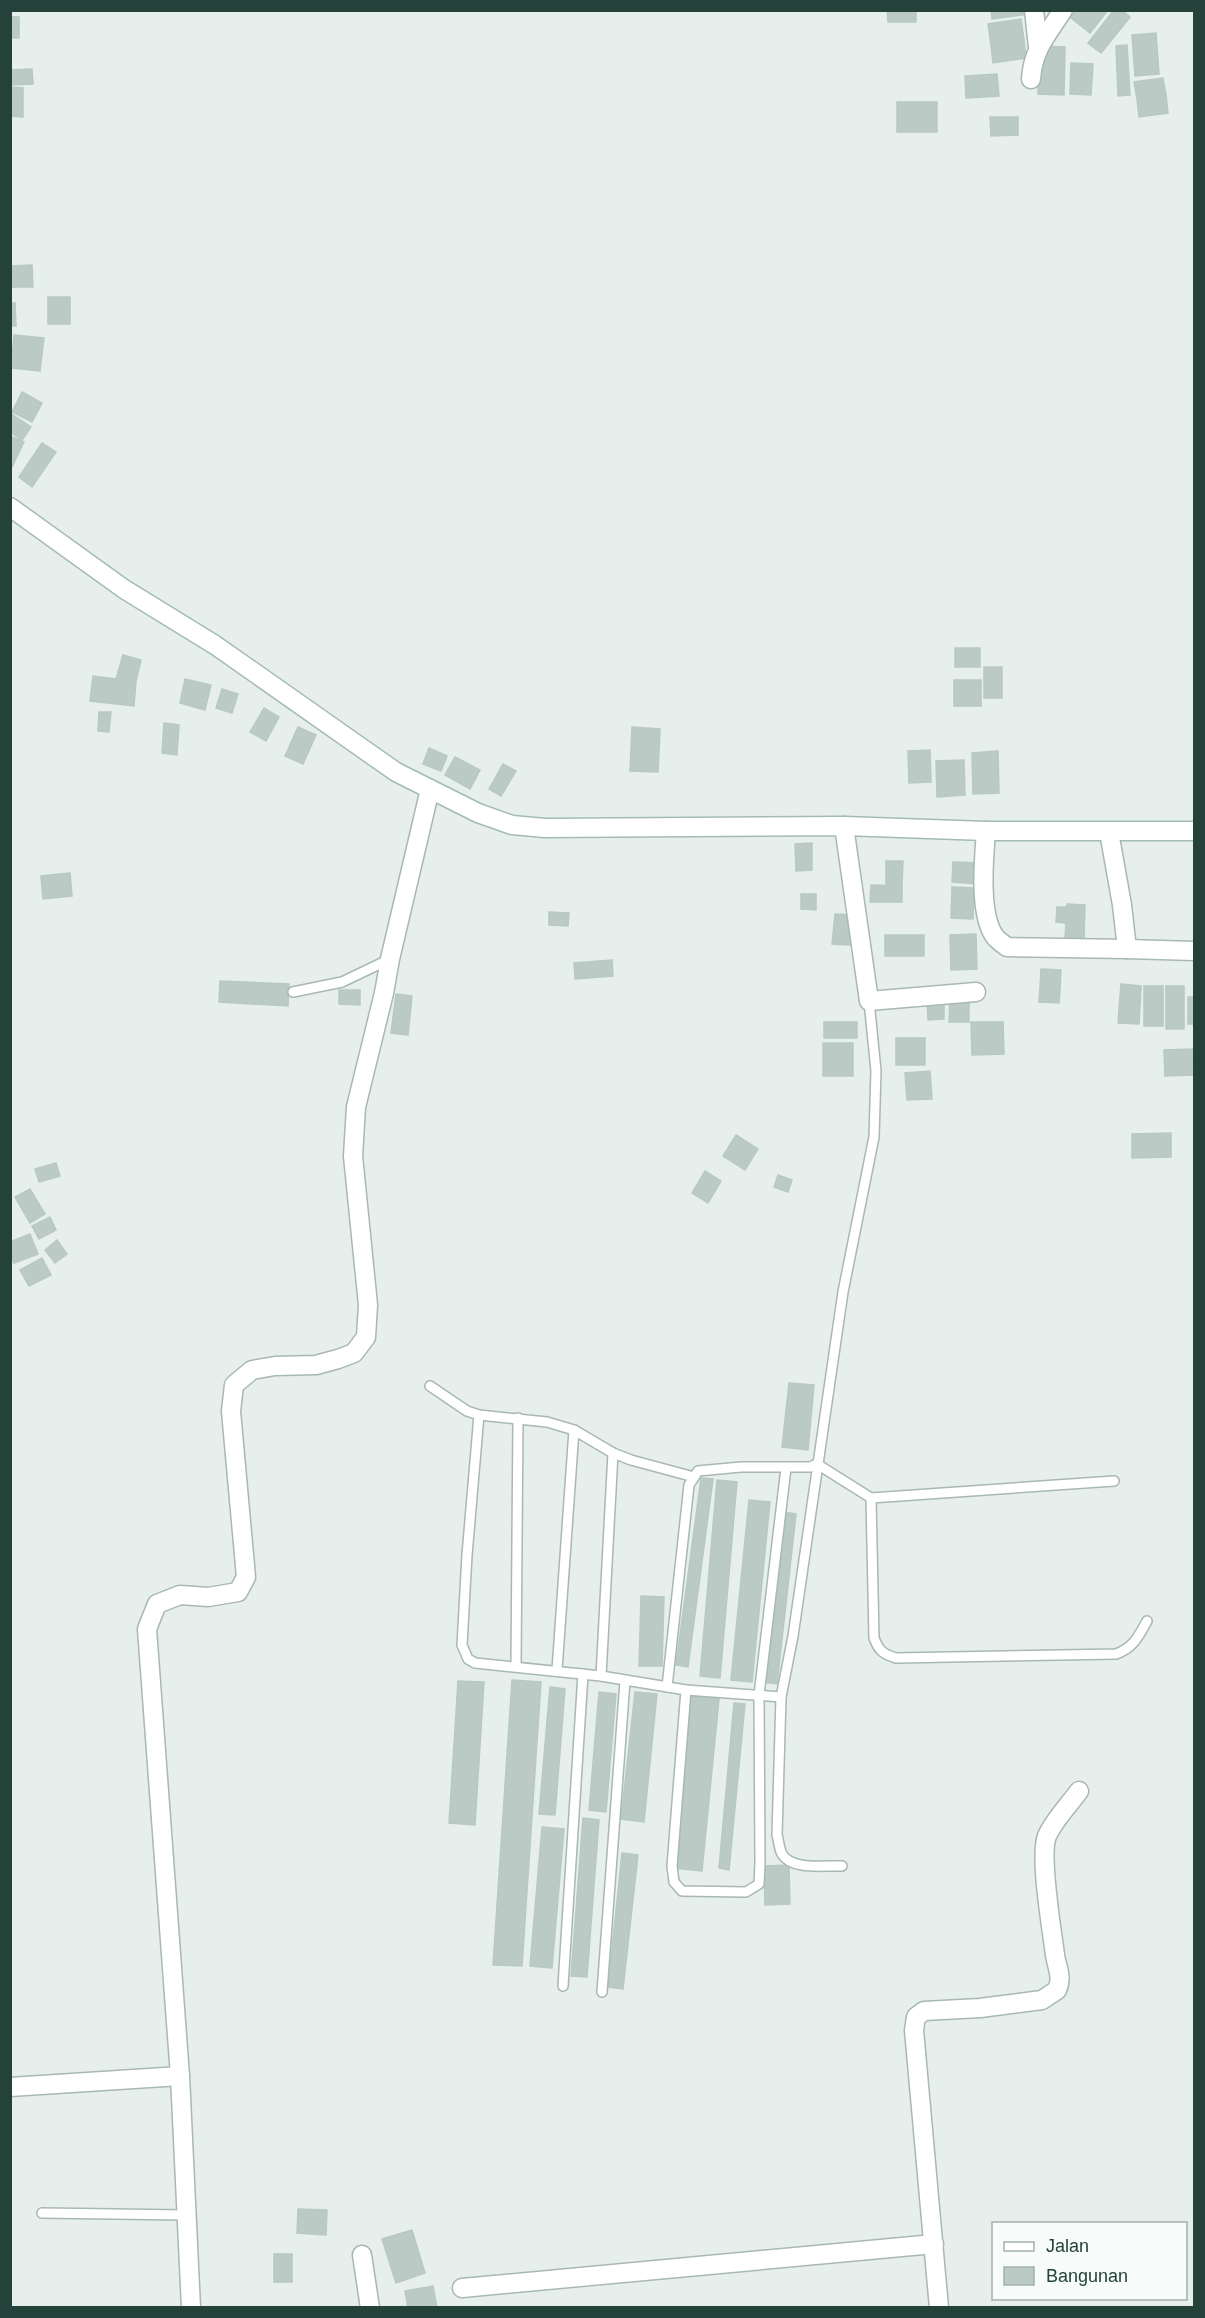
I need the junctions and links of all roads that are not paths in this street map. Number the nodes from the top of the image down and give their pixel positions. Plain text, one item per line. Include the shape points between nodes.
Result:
1 (1034, 10) edge
2 (1064, 10) edge
3 (1038, 47) junction
4 (1031, 80) dead end
5 (10, 507) edge
6 (430, 789) junction
7 (844, 826) junction
8 (986, 831) junction
9 (1194, 831) edge
10 (1109, 832) junction
11 (1127, 949) junction
12 (1194, 951) edge
13 (390, 959) junction
14 (293, 992) dead end
15 (976, 992) dead end
16 (869, 1001) junction
17 (430, 1386) dead end
18 (479, 1415) junction
19 (518, 1418) junction
20 (574, 1430) junction
21 (613, 1453) junction
22 (817, 1464) junction
23 (786, 1468) junction
24 (694, 1477) junction
25 (1114, 1481) dead end
26 (871, 1498) junction
27 (1147, 1621) dead end
28 (516, 1666) junction
29 (556, 1670) junction
30 (583, 1674) junction
31 (601, 1676) junction
32 (625, 1681) junction
33 (667, 1687) junction
34 (686, 1690) junction
35 (759, 1695) junction
36 (781, 1697) junction
37 (1079, 1791) dead end
38 (842, 1866) dead end
39 (563, 1986) dead end
40 (602, 1992) dead end
41 (180, 2076) junction
42 (10, 2087) edge
43 (42, 2213) dead end
44 (186, 2215) junction
45 (934, 2244) junction
46 (362, 2255) dead end
47 (462, 2288) dead end
48 (191, 2307) edge
49 (370, 2307) edge
50 (939, 2307) edge

1 - 3 street
2 - 3 street
3 - 4 street
5 - 6 street via 124,589 215,645 396,772
6 - 7 street via 512,825 545,828
6 - 13 street
7 - 8 street
7 - 16 street
8 - 10 street
8 - 11 street via 984,895 996,938 1007,947
9 - 10 street
10 - 11 street
11 - 12 street
13 - 14 lane via 342,982
13 - 41 street via 356,1107 353,1156 368,1305 366,1337 354,1353 338,1359 316,1365 252,1370 234,1385 231,1411 246,1577 238,1592 208,1597 180,1595 156,1604 147,1629
15 - 16 street
16 - 22 lane via 876,1071 874,1137 843,1292
17 - 18 lane via 456,1406
18 - 19 lane
18 - 28 lane via 462,1645 468,1659 475,1663
19 - 20 lane
19 - 28 lane
20 - 21 lane
20 - 29 lane
21 - 24 lane
21 - 31 lane
22 - 23 lane
22 - 26 lane
22 - 36 lane
23 - 24 lane via 716,1468 698,1471
23 - 35 lane
24 - 33 lane via 689,1485
25 - 26 lane
26 - 27 lane via 874,1638 885,1655 896,1658 1116,1654 1136,1641
28 - 29 lane
29 - 30 lane
30 - 31 lane
30 - 39 lane
31 - 32 lane
32 - 33 lane
32 - 40 lane
33 - 34 lane
34 - 35 lane
34 - 35 lane via 672,1866 674,1882 682,1892 746,1892 759,1884
35 - 36 lane
36 - 38 lane via 777,1835 782,1854 799,1864
37 - 45 street via 1051,1829 1045,1845 1061,1979 1058,1990 1042,2000 924,2011 916,2017 914,2030
41 - 42 street
41 - 44 street
43 - 44 lane
44 - 48 street
45 - 47 street
45 - 50 street
46 - 49 street

